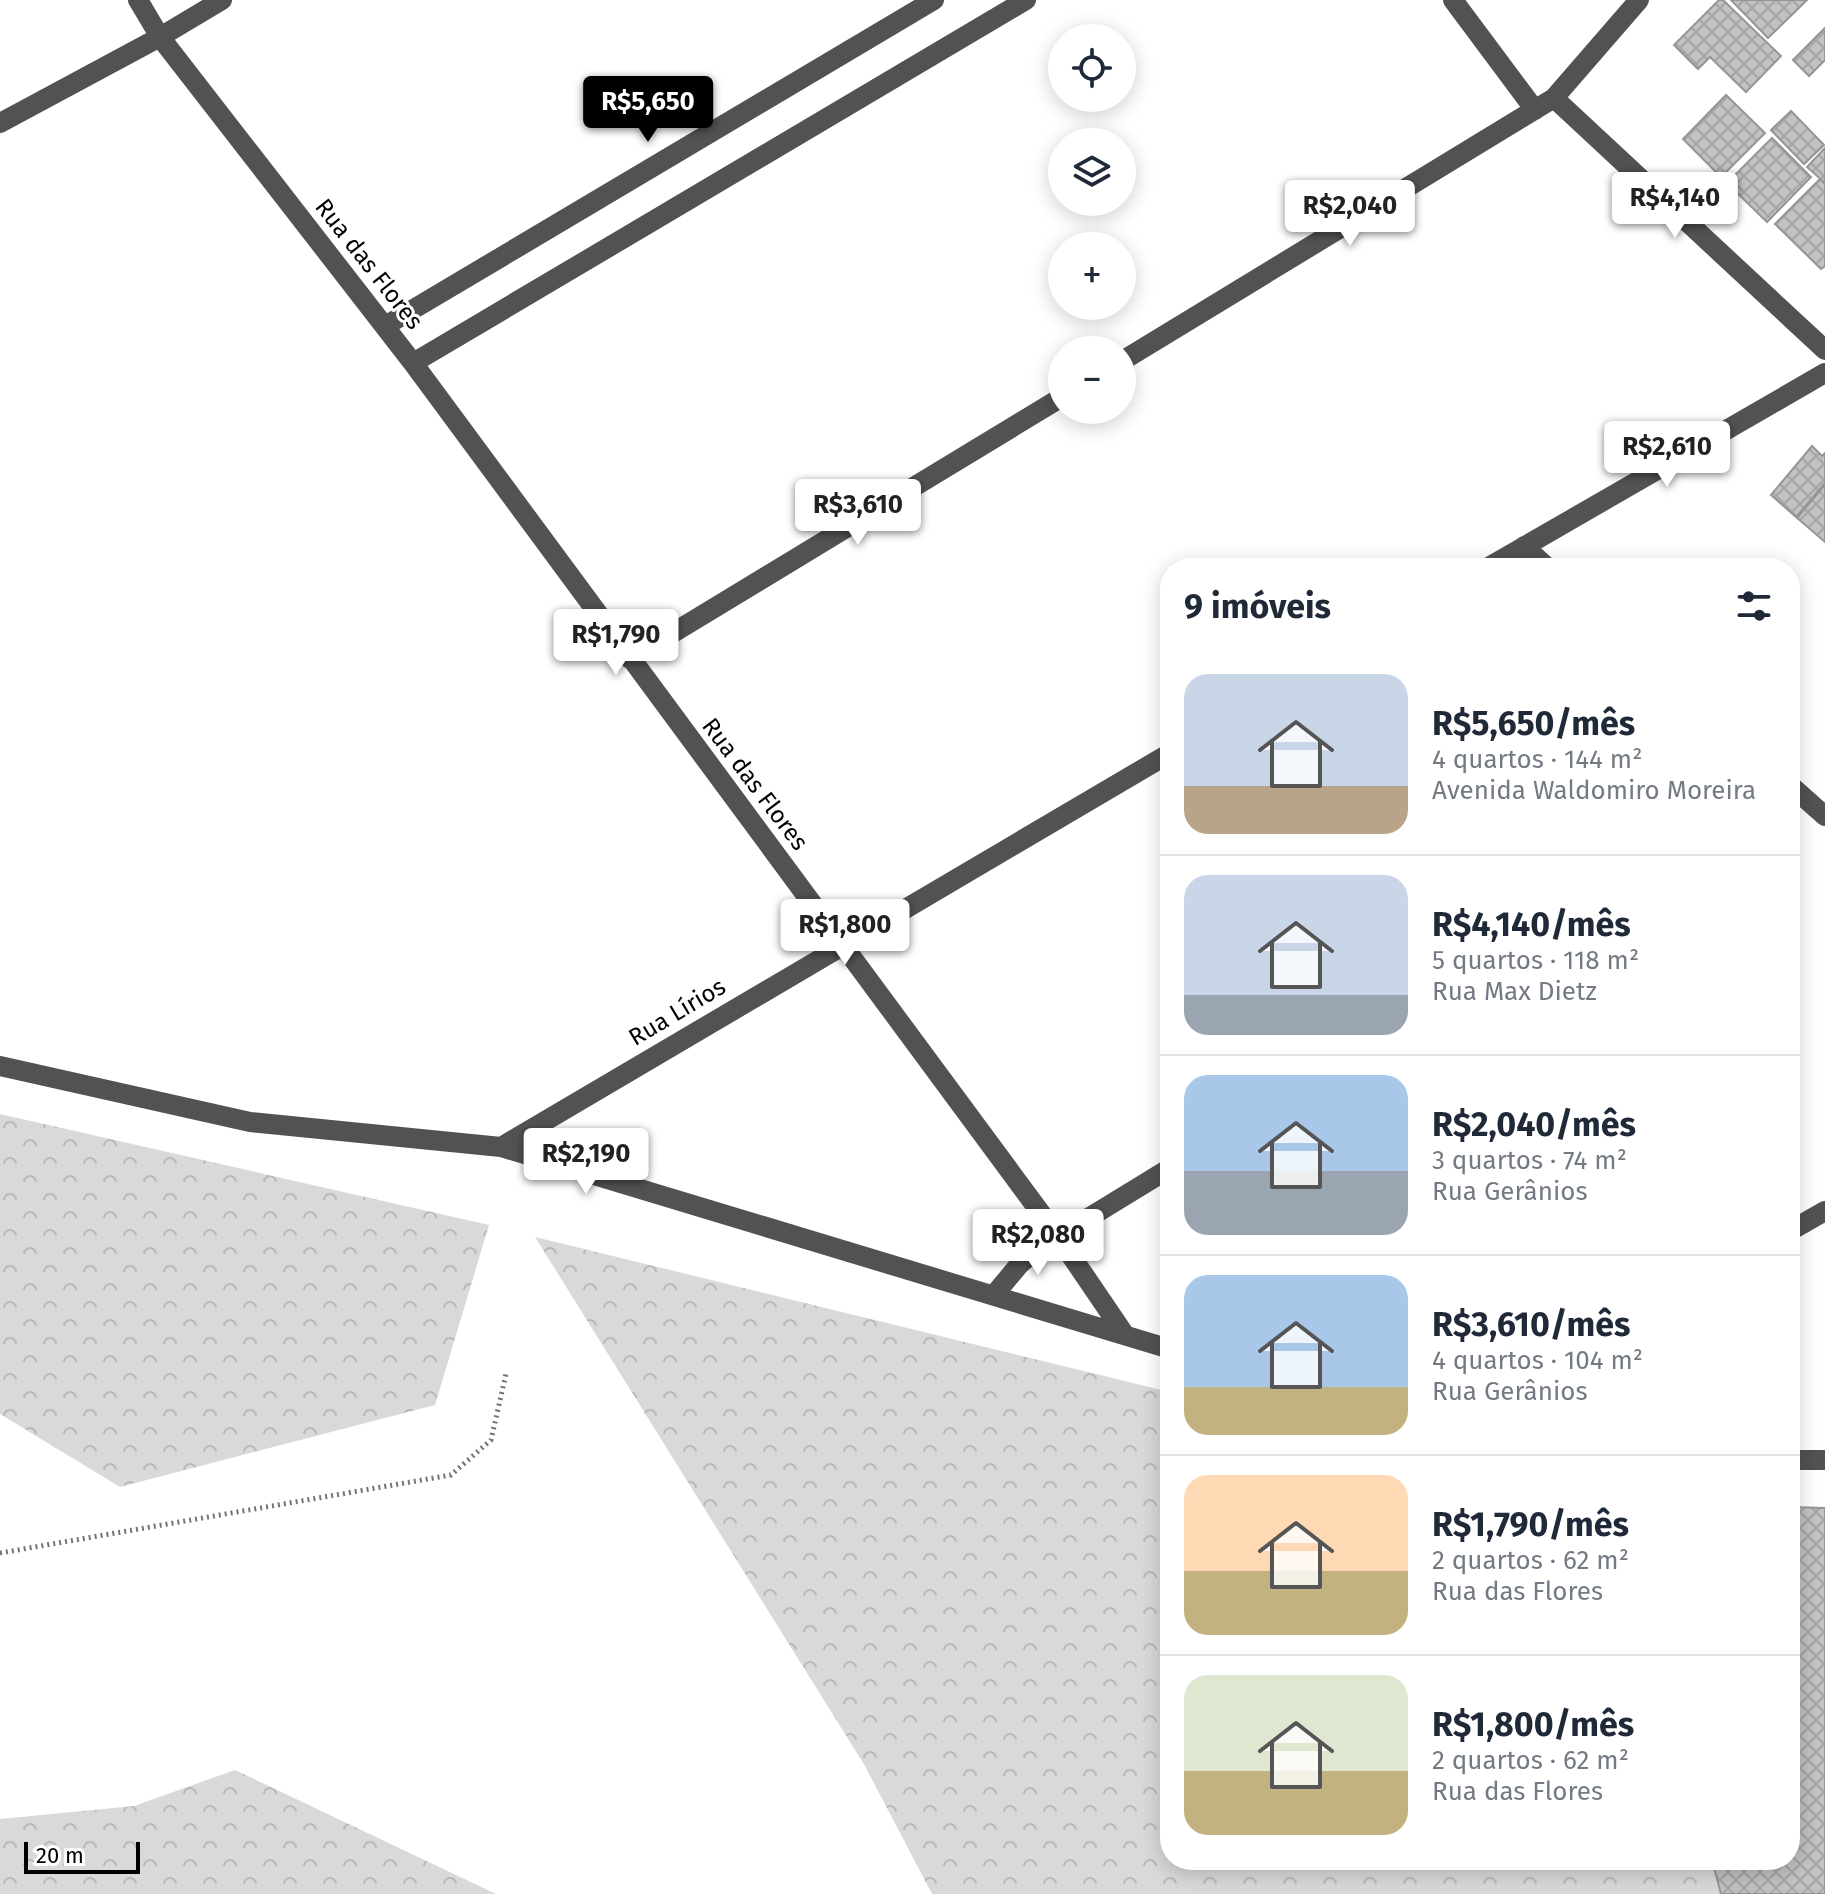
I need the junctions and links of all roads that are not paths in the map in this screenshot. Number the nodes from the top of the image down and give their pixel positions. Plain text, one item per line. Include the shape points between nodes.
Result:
1 (138, 0) edge
2 (222, 0) edge
3 (934, 0) edge
4 (984, 0) edge
5 (1026, 0) edge
6 (1453, 0) edge
7 (1639, 0) edge
8 (995, 19) junction
9 (160, 37) junction
10 (1554, 98) junction
11 (1535, 110) junction
12 (0, 123) edge
13 (385, 326) junction
14 (1825, 350) edge
15 (1136, 352) edge
16 (413, 363) junction
17 (1825, 373) edge
18 (1048, 405) edge
19 (1524, 546) junction
20 (1504, 558) edge
21 (1537, 558) edge
22 (630, 659) junction
23 (1160, 759) edge
24 (1800, 798) edge
25 (1825, 816) edge
26 (842, 944) junction
27 (0, 1066) edge
28 (501, 1147) junction
29 (1160, 1174) edge
30 (1825, 1211) edge
31 (1800, 1225) edge
32 (1057, 1235) junction
33 (994, 1295) junction
34 (1125, 1335) junction
35 (1160, 1346) edge
36 (1800, 1460) edge
37 (1825, 1460) edge

1 - 9 street, Rua das Flores
2 - 9 street
3 - 13 street
4 - 8 street
5 - 8 street
6 - 11 street
7 - 10 street
8 - 16 street
9 - 12 street
9 - 13 street, Rua das Flores
10 - 11 street
10 - 14 street
11 - 15 street
13 - 16 street, Rua das Flores
16 - 22 street, Rua das Flores
17 - 19 street
18 - 22 street
19 - 20 street
19 - 21 street
22 - 26 street, Rua das Flores
23 - 26 street, Rua Lírios
24 - 25 street
26 - 28 street, Rua Lírios
26 - 32 street, Rua das Flores
27 - 28 street via 250,1122
28 - 33 street
29 - 32 street
30 - 31 street
32 - 33 street via 1019,1265
32 - 34 street, Rua das Flores
33 - 34 street
34 - 35 street
36 - 37 street

